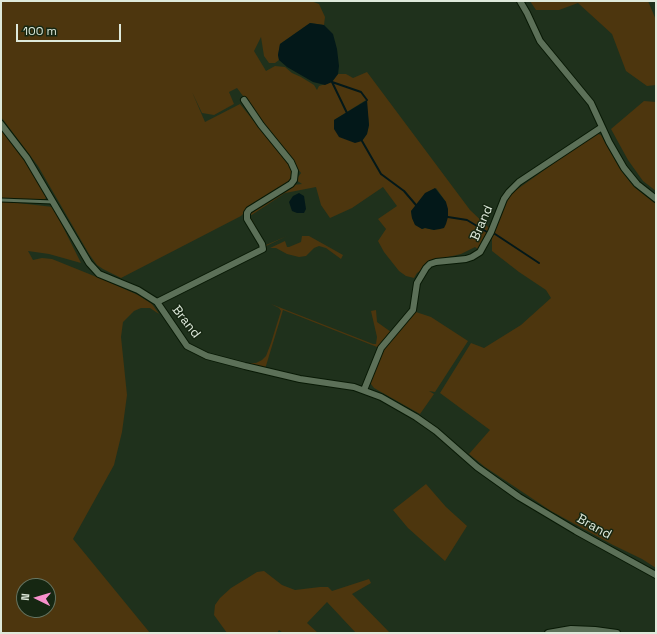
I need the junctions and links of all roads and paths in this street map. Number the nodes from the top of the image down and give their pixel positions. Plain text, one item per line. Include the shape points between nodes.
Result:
1 (520, 1) edge
2 (244, 100) dead end
3 (1, 124) edge
4 (602, 127) junction
5 (656, 199) edge
6 (1, 200) edge
7 (54, 203) junction
8 (157, 302) junction
9 (364, 390) junction
10 (656, 575) edge
11 (548, 633) edge
12 (617, 633) edge

1 - 4 street via 540,41 591,103
2 - 8 street, Brand via 291,162 296,171 294,180 247,213 247,219 263,249
3 - 7 street via 27,158
4 - 5 street via 624,168 637,184
4 - 9 street, Brand via 519,182 509,192 480,252 472,257 436,262 426,268 417,283 413,310 381,348
6 - 7 lane
7 - 8 street, Brand via 89,263 99,274 138,290
8 - 9 street, Brand via 187,346 207,356 273,373
9 - 10 street, Brand via 416,417 436,431 477,468 519,497
11 - 12 street via 571,629

